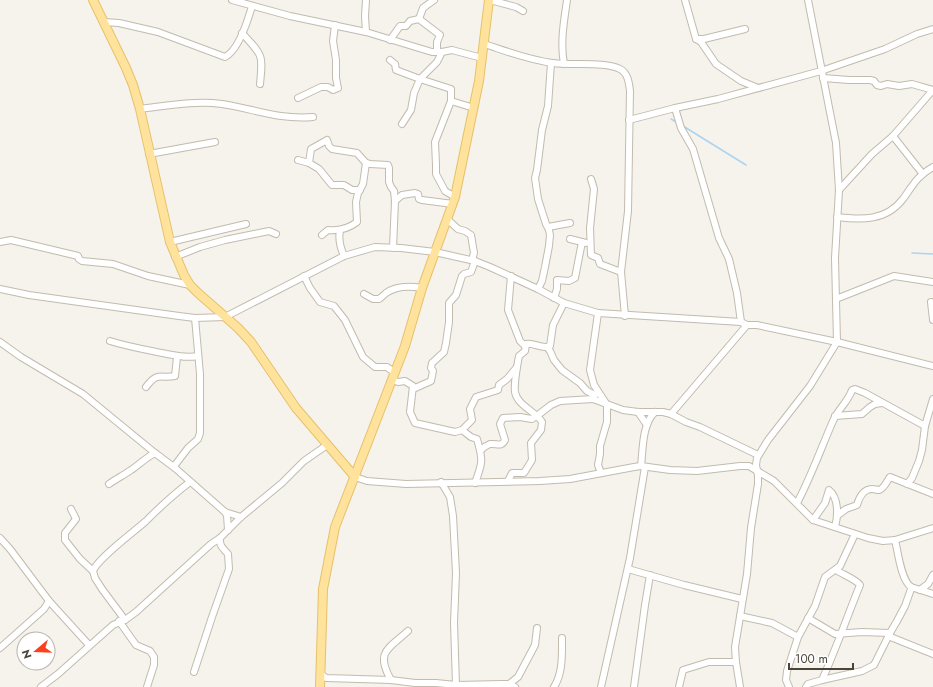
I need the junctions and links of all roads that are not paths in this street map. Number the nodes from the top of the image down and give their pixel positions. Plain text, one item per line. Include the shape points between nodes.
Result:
1 (93, 0) edge
2 (232, 0) edge
3 (366, 0) edge
4 (434, 0) edge
5 (490, 0) edge
6 (567, 0) edge
7 (685, 0) edge
8 (808, 0) edge
9 (252, 6) junction
10 (523, 11) dead end
11 (419, 19) junction
12 (104, 22) junction
13 (335, 25) junction
14 (745, 29) dead end
15 (933, 29) edge
16 (366, 32) junction
17 (242, 34) junction
18 (696, 39) junction
19 (390, 40) junction
20 (484, 44) junction
21 (439, 52) junction
22 (482, 58) junction
23 (390, 60) dead end
24 (551, 63) junction
25 (564, 64) junction
26 (821, 71) junction
27 (823, 78) junction
28 (420, 79) junction
29 (260, 84) dead end
30 (758, 88) junction
31 (933, 90) edge
32 (298, 98) dead end
33 (451, 101) junction
34 (474, 108) junction
35 (674, 108) junction
36 (140, 109) junction
37 (313, 117) dead end
38 (629, 120) junction
39 (402, 124) dead end
40 (893, 136) junction
41 (215, 142) dead end
42 (149, 154) junction
43 (298, 160) dead end
44 (366, 162) junction
45 (309, 163) junction
46 (933, 167) edge
47 (922, 173) junction
48 (591, 179) dead end
49 (360, 190) junction
50 (839, 190) junction
51 (395, 200) junction
52 (454, 201) junction
53 (837, 217) junction
54 (447, 219) junction
55 (570, 223) dead end
56 (246, 224) dead end
57 (548, 227) junction
58 (340, 231) junction
59 (276, 234) dead end
60 (322, 235) dead end
61 (570, 239) dead end
62 (0, 242) edge
63 (170, 242) junction
64 (582, 242) junction
65 (590, 243) junction
66 (393, 248) junction
67 (435, 252) junction
68 (175, 256) junction
69 (344, 256) junction
70 (474, 261) junction
71 (621, 272) junction
72 (304, 276) junction
73 (511, 276) junction
74 (933, 282) edge
75 (190, 284) junction
76 (422, 288) junction
77 (0, 289) edge
78 (538, 289) junction
79 (364, 294) dead end
80 (554, 298) junction
81 (836, 299) junction
82 (931, 302) dead end
83 (564, 303) junction
84 (598, 313) junction
85 (625, 316) junction
86 (195, 318) junction
87 (225, 318) junction
88 (933, 320) edge
89 (744, 324) junction
90 (110, 341) dead end
91 (0, 342) edge
92 (837, 342) junction
93 (525, 346) junction
94 (547, 347) junction
95 (198, 356) junction
96 (177, 357) junction
97 (933, 366) edge
98 (517, 367) junction
99 (394, 376) junction
100 (146, 387) dead end
101 (413, 389) junction
102 (595, 395) junction
103 (933, 400) edge
104 (882, 403) junction
105 (607, 405) junction
106 (638, 412) junction
107 (655, 412) junction
108 (671, 414) junction
109 (538, 415) junction
110 (835, 416) junction
111 (647, 425) junction
112 (926, 425) junction
113 (933, 426) edge
114 (462, 430) junction
115 (327, 445) junction
116 (481, 450) junction
117 (155, 454) junction
118 (758, 456) junction
119 (643, 467) junction
120 (175, 468) junction
121 (758, 472) junction
122 (601, 473) junction
123 (355, 478) junction
124 (508, 481) junction
125 (190, 482) junction
126 (441, 482) junction
127 (476, 483) junction
128 (109, 484) dead end
129 (907, 484) junction
130 (933, 494) edge
131 (797, 503) junction
132 (71, 509) dead end
133 (225, 512) junction
134 (838, 515) junction
135 (241, 517) junction
136 (814, 520) junction
137 (835, 527) junction
138 (933, 528) edge
139 (228, 530) junction
140 (855, 534) junction
141 (0, 538) edge
142 (220, 538) junction
143 (895, 540) junction
144 (628, 568) junction
145 (836, 570) junction
146 (92, 571) junction
147 (650, 575) junction
148 (933, 575) edge
149 (911, 586) junction
150 (920, 590) junction
151 (933, 594) edge
152 (742, 599) junction
153 (49, 601) junction
154 (740, 616) junction
155 (808, 618) junction
156 (126, 620) junction
157 (119, 621) junction
158 (537, 628) dead end
159 (408, 631) dead end
160 (842, 634) junction
161 (889, 635) junction
162 (798, 637) junction
163 (562, 638) dead end
164 (89, 645) junction
165 (0, 648) edge
166 (933, 654) edge
167 (736, 662) junction
168 (194, 672) dead end
169 (320, 673) junction
170 (391, 680) junction
171 (822, 680) junction
172 (415, 685) edge
173 (456, 685) junction
174 (511, 686) edge
175 (41, 687) edge
176 (147, 687) edge
177 (320, 687) edge
178 (554, 687) edge
179 (602, 687) edge
180 (634, 687) edge
181 (679, 687) edge
182 (740, 687) edge
183 (789, 687) edge
184 (806, 687) edge

1 - 12 main road
2 - 9 street
3 - 16 street
4 - 11 street via 423,8
5 - 10 street
5 - 20 main road
6 - 25 street via 563,32
7 - 18 street
8 - 26 street
9 - 13 street
9 - 17 street
11 - 19 street via 410,21 406,26 400,26
11 - 21 street via 440,35 437,42
12 - 17 street via 158,32 225,57 230,54
12 - 36 main road via 126,68
13 - 16 street
13 - 32 street via 333,41 338,88 333,90 321,87
14 - 18 street
15 - 26 street
16 - 19 street
17 - 29 street via 261,54
18 - 30 street via 701,42 716,64 741,81
19 - 21 street
20 - 22 main road
20 - 24 street
21 - 22 street via 452,50
21 - 28 street via 437,62
22 - 34 main road
23 - 28 street via 395,64 396,70
24 - 25 street
24 - 57 street via 548,106 535,178 538,199
25 - 38 street via 601,65 622,70 629,83
26 - 27 street
26 - 30 street
27 - 31 street via 870,80 881,86 912,84
27 - 50 street via 836,144
28 - 33 street via 451,89
28 - 39 street via 411,110
30 - 35 street
31 - 40 street
33 - 34 street
33 - 52 street via 435,142 436,174
34 - 52 main road
35 - 38 street
35 - 89 street via 681,128 693,149 719,238 729,259
36 - 37 street via 208,103 273,116
36 - 42 main road
38 - 71 street via 628,211
40 - 47 street
40 - 50 street via 872,154
41 - 42 street
42 - 63 main road
43 - 45 street
44 - 45 street via 357,154 332,149 327,140 311,149
44 - 49 street
44 - 51 street via 388,166 389,182
45 - 49 street via 320,169 332,185 344,185 352,190
46 - 47 street
47 - 53 street via 897,206 890,211 862,219
48 - 65 street via 594,189
49 - 58 street via 356,202 357,222
50 - 53 street
51 - 52 street via 402,195 415,192 422,200
51 - 66 street
52 - 54 main road
53 - 81 street
54 - 67 main road
54 - 70 street via 471,236
55 - 57 street
56 - 63 street
57 - 78 street via 549,246
58 - 60 street via 328,230
58 - 69 street via 340,246
59 - 68 street via 270,231 225,240
61 - 64 street
62 - 75 street via 11,240 78,256 82,261 113,264 148,276
63 - 68 main road
64 - 65 street
64 - 80 street via 575,278 569,281 557,280
65 - 71 street via 591,255 598,258 600,264
66 - 67 street
66 - 69 street via 375,247
67 - 70 street
67 - 76 main road
68 - 75 main road
69 - 72 street
70 - 73 street
70 - 101 street via 471,272 462,276 456,295 448,304 446,343 444,352 432,363 431,381
71 - 85 street
72 - 87 street
72 - 99 street via 320,302 334,306 345,320 363,357 375,367 387,367
73 - 78 street
73 - 93 street via 508,310 520,341
74 - 81 street via 894,276
75 - 87 main road
76 - 79 street via 398,287 379,299
76 - 99 main road
77 - 86 street via 86,304
78 - 80 street
80 - 83 street
81 - 92 street
82 - 88 street
83 - 84 street
83 - 94 street via 553,325 550,346
84 - 85 street
84 - 102 street via 590,370
85 - 89 street
86 - 87 street
86 - 95 street
87 - 115 main road via 250,342 296,408
89 - 92 street
89 - 108 street
90 - 96 street
91 - 117 street via 82,394
92 - 97 street
92 - 118 street via 810,386
93 - 94 street via 528,343
93 - 98 street via 525,351 519,356
94 - 102 street via 562,370 580,383 586,391
95 - 96 street
95 - 120 street via 200,433
96 - 100 street via 174,376 154,378
98 - 109 street via 515,393 519,401
98 - 114 street via 499,385 498,390 476,398 470,409 472,420
99 - 101 street via 398,382 405,381 413,386
99 - 123 main road
101 - 114 street via 410,412 415,423 455,432
102 - 105 street
102 - 105 street
102 - 109 street via 560,401
103 - 112 street
104 - 110 street via 875,404 862,414
104 - 110 street via 855,389
104 - 112 street
105 - 106 street
105 - 122 street via 607,422 598,465
106 - 107 street
106 - 111 street
107 - 108 street
107 - 111 street via 649,417
108 - 118 street
109 - 116 street via 532,419 503,418 500,424 505,440 503,444 489,444
109 - 124 street via 542,422 541,430 531,443 532,460 524,473 512,473
110 - 131 street via 811,476
111 - 119 street
112 - 113 street
112 - 129 street via 919,461
114 - 116 street via 477,439
115 - 123 main road
115 - 135 street via 304,461
116 - 127 street via 481,467
117 - 120 street
117 - 128 street
118 - 121 street
119 - 121 street via 697,471 749,466
119 - 122 street
119 - 144 street
120 - 125 street
121 - 131 street via 774,481
121 - 152 street
122 - 124 street via 570,479
123 - 126 street via 367,482 406,484
123 - 169 main road via 335,527 323,589
124 - 127 street
125 - 133 street
125 - 146 street via 165,501
126 - 127 street
126 - 173 street via 450,497 454,523
129 - 130 street
129 - 134 street via 890,477 883,488 865,491 858,499 857,505 846,508
131 - 136 street
132 - 146 street via 76,520 65,533 65,540
133 - 135 street
133 - 139 street
134 - 136 street via 834,497 829,490 825,503
134 - 137 street
135 - 139 street
136 - 137 street
137 - 140 street
138 - 143 street
139 - 142 street
140 - 143 street via 883,541
140 - 145 street via 842,563
141 - 153 street
142 - 156 street
142 - 168 street via 221,548 228,554 229,569
143 - 149 street via 907,584
144 - 147 street
144 - 179 street
145 - 155 street via 825,577
145 - 160 street via 856,580 860,585
146 - 156 street via 94,578
147 - 152 street
147 - 180 street
148 - 150 street via 928,584
149 - 150 street
149 - 161 street via 905,606
150 - 151 street
152 - 154 street
153 - 164 street
153 - 165 street via 44,609
154 - 162 street via 772,623
154 - 167 street
155 - 160 street via 835,634
155 - 162 street
156 - 157 street
157 - 164 street
157 - 176 street via 136,645 150,651 154,657
158 - 174 street via 535,645
159 - 170 street via 385,653 385,668
160 - 161 street via 862,632
160 - 171 street
161 - 166 street
161 - 171 street via 871,667
162 - 183 street via 787,671 786,680
163 - 178 street via 560,670 558,682
164 - 175 street
167 - 181 street via 708,662 683,670
167 - 182 street
169 - 170 street via 326,678
169 - 177 main road
170 - 172 street
171 - 184 street
172 - 173 street
173 - 174 street

